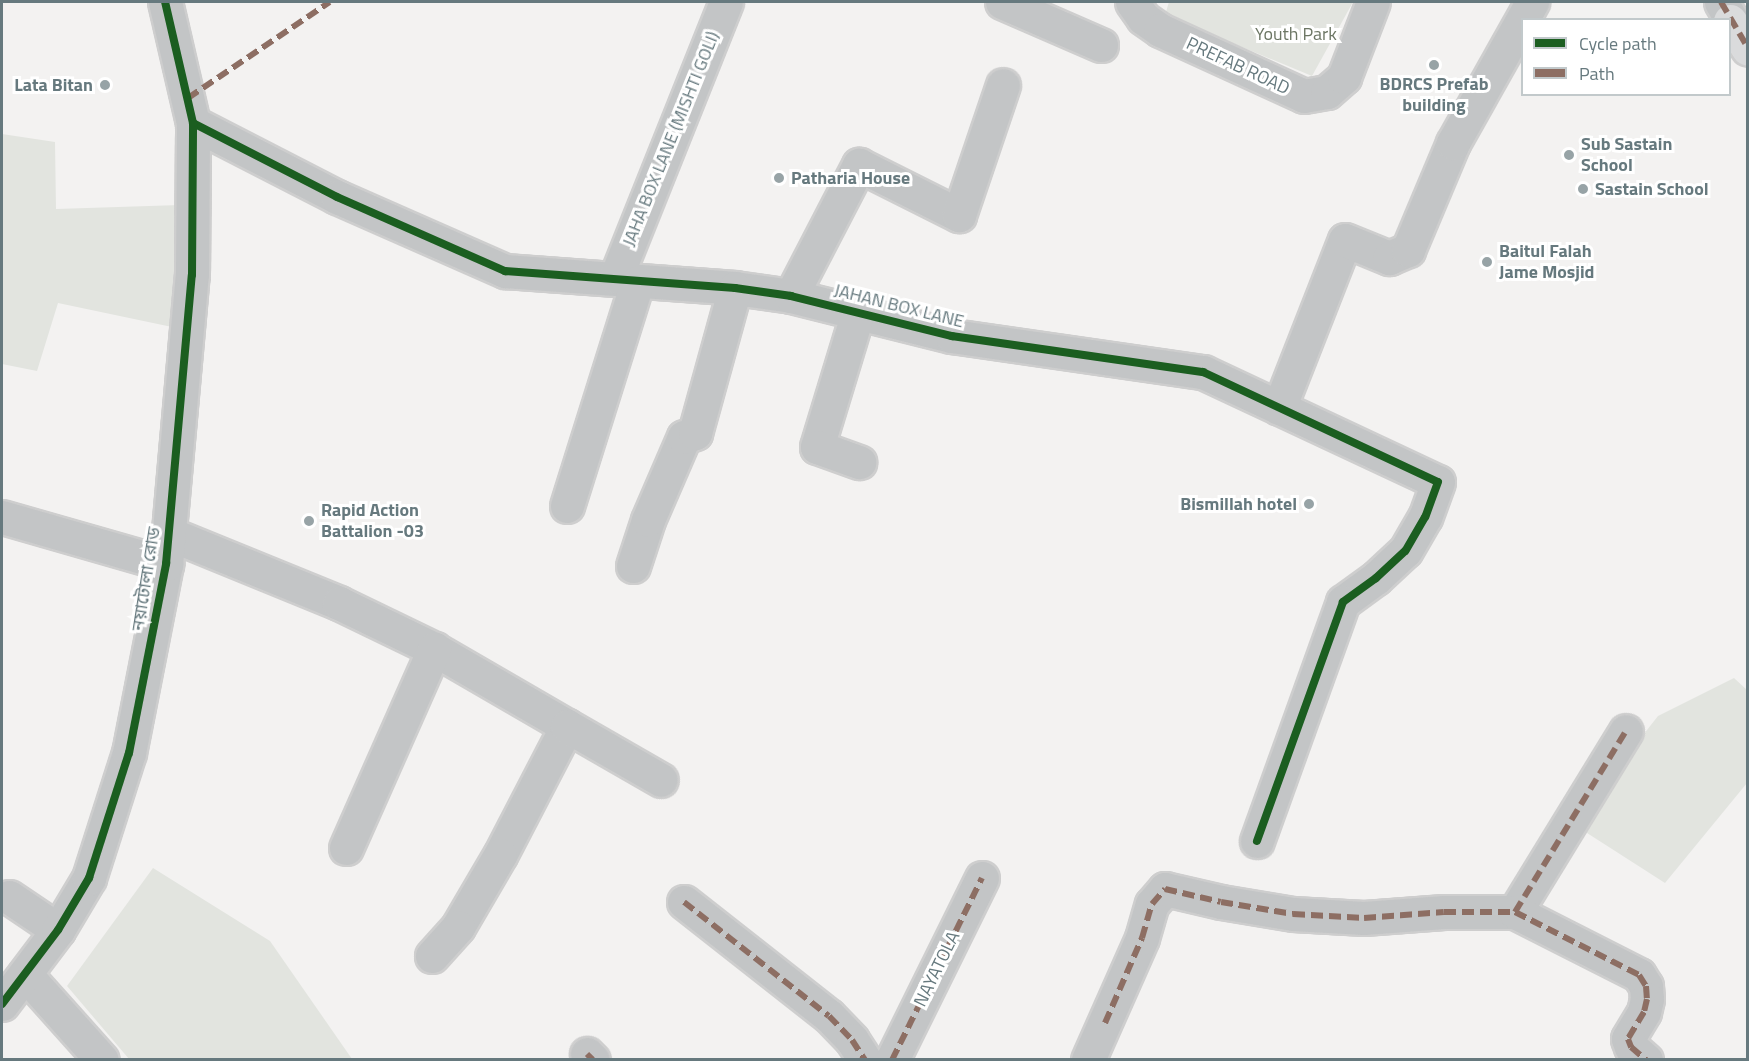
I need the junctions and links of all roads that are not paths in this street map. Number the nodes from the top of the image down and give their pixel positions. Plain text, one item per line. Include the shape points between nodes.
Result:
1 (165, 2) edge
2 (726, 2) edge
3 (1002, 2) edge
4 (1132, 2) edge
5 (1373, 2) edge
6 (1532, 2) edge
7 (1719, 2) edge
8 (1523, 18) edge
9 (1728, 18) edge
10 (1729, 18) edge
11 (1731, 21) edge
12 (1521, 22) edge
13 (1731, 23) edge
14 (1101, 45) dead end
15 (1748, 49) edge
16 (1002, 85) dead end
17 (193, 123) junction
18 (626, 280) junction
19 (735, 288) junction
20 (791, 296) junction
21 (858, 312) junction
22 (1279, 408) junction
23 (859, 462) dead end
24 (567, 506) dead end
25 (2, 517) edge
26 (168, 549) junction
27 (633, 566) dead end
28 (434, 650) junction
29 (567, 726) junction
30 (1626, 731) dead end
31 (661, 780) dead end
32 (1257, 842) dead end
33 (346, 848) dead end
34 (982, 878) dead end
35 (9, 897) dead end
36 (684, 902) dead end
37 (1515, 912) junction
38 (58, 930) junction
39 (432, 956) dead end
40 (25, 974) junction
41 (2, 1004) edge
42 (102, 1059) edge
43 (865, 1059) edge
44 (892, 1059) edge
45 (1088, 1059) edge
46 (1646, 1059) edge

1 - 17 street, নয়াটোলা রোড
2 - 18 street, JAHA BOX LANE (MISHTI GOLI)
3 - 14 street
4 - 5 street, PREFAB ROAD via 1143,18 1160,30 1304,96 1327,92 1344,77
6 - 8 street
7 - 9 main road
7 - 10 street
11 - 15 street
12 - 22 street via 1453,144 1408,250 1389,258 1345,240
13 - 15 main road
16 - 20 street via 959,214 859,165
17 - 18 street, JAHAN BOX LANE via 337,198 505,271
17 - 26 street, নয়াটোলা রোড via 192,275
18 - 19 street, JAHAN BOX LANE
18 - 24 street, JAHA BOX LANE (MISHTI GOLI)
19 - 20 street, JAHAN BOX LANE
19 - 27 street via 695,433 684,437
20 - 21 street, JAHAN BOX LANE
21 - 22 street, JAHAN BOX LANE via 952,336 1203,372
21 - 23 street via 817,447
22 - 32 street, JAHAN BOX LANE via 1438,482 1425,517 1404,551 1343,602
25 - 26 street
26 - 28 street via 339,603
26 - 38 street, নয়াটোলা রোড via 129,753 110,822 89,878
28 - 29 street
28 - 33 street
29 - 31 street
29 - 39 street via 458,927
30 - 37 street
34 - 44 street, NAYATOLA
35 - 38 street
36 - 43 street via 829,1016
37 - 45 street via 1364,918 1293,914 1165,889 1152,904 1142,938
37 - 46 street via 1639,975 1646,986 1647,999 1628,1039 1630,1047
38 - 40 street, নয়াটোলা রোড
40 - 41 street, নয়াটোলা রোড
40 - 42 street

